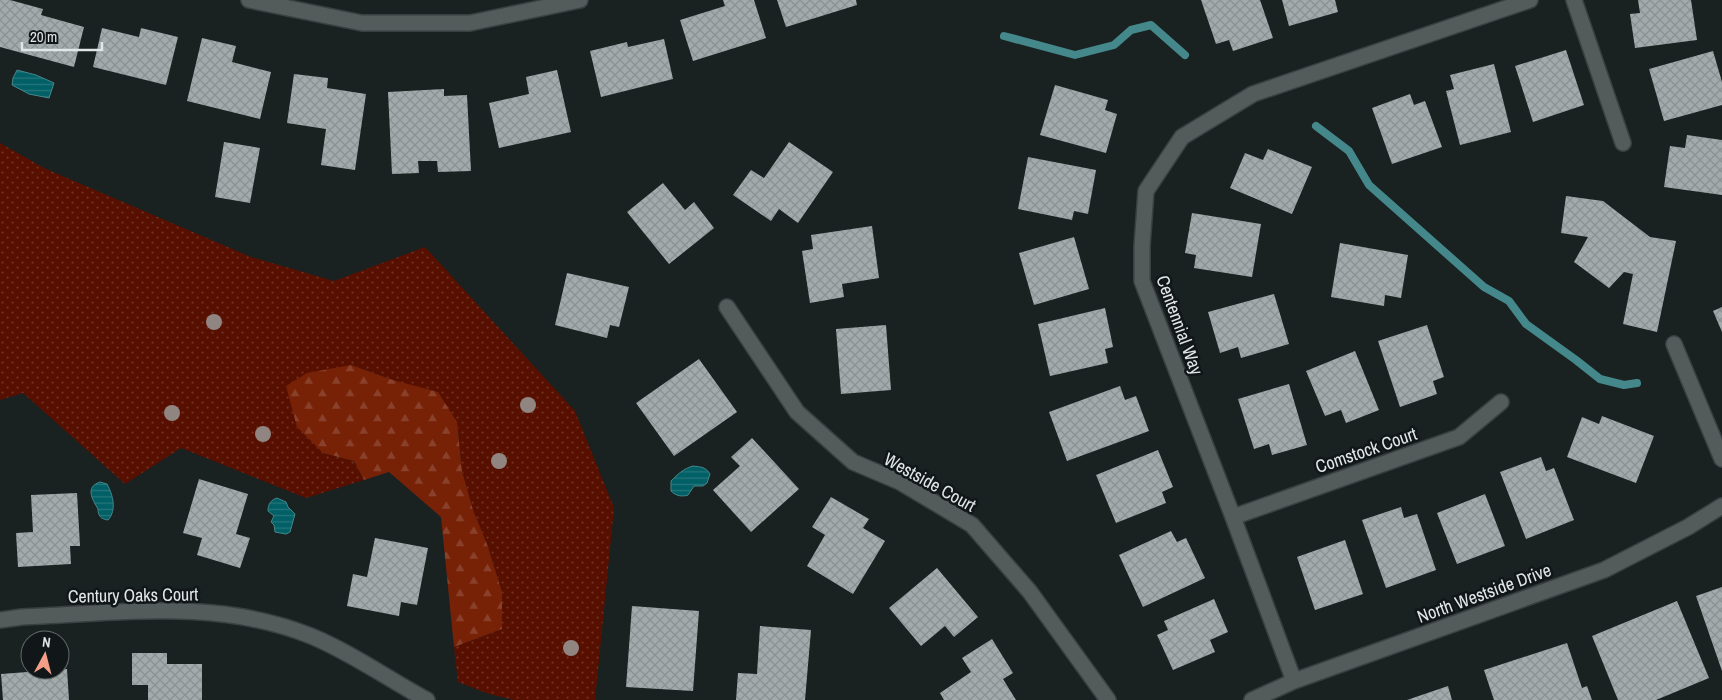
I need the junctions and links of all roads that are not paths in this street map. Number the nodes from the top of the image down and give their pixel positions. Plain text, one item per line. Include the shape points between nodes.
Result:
1 (249, 0) edge
2 (580, 0) edge
3 (1530, 0) edge
4 (1574, 0) edge
5 (1623, 143) dead end
6 (727, 307) dead end
7 (1674, 344) dead end
8 (1501, 402) dead end
9 (1722, 459) edge
10 (1722, 506) edge
11 (1233, 516) junction
12 (0, 620) edge
13 (1294, 681) junction
14 (427, 700) edge
15 (1108, 700) edge
16 (1252, 700) edge

1 - 2 street via 362,23 470,23
3 - 11 street, Centennial Way via 1253,94 1182,137 1146,191 1142,281
4 - 5 street
6 - 15 street, Westside Court via 797,412 853,462 900,482 972,525 1030,592
7 - 9 street
8 - 11 street, Comstock Court via 1460,437
10 - 13 street, North Westside Drive via 1604,570
11 - 13 street, Centennial Way
12 - 14 street, Century Oaks Court via 174,610 221,613 267,622 311,636
13 - 16 street, North Westside Drive

